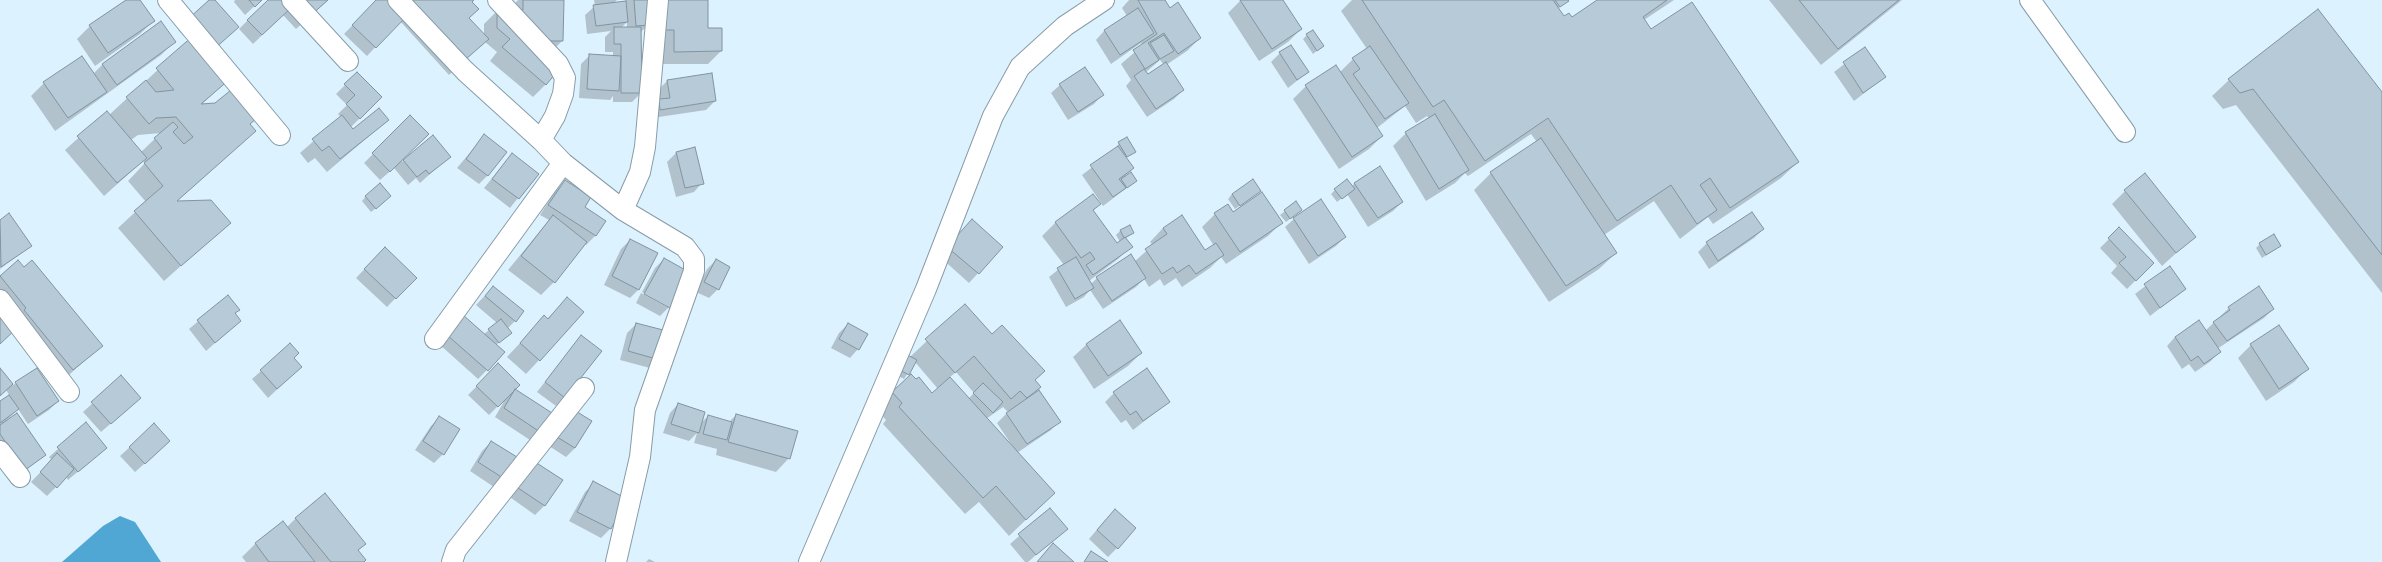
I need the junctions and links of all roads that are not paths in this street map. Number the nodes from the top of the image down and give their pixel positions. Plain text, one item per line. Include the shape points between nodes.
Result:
1 (168, 0) edge
2 (292, 0) edge
3 (398, 0) edge
4 (498, 0) edge
5 (658, 0) edge
6 (1104, 0) edge
7 (2030, 0) edge
8 (348, 61) dead end
9 (2125, 132) dead end
10 (280, 135) dead end
11 (541, 140) junction
12 (563, 164) junction
13 (623, 210) junction
14 (0, 300) edge
15 (435, 339) dead end
16 (584, 388) dead end
17 (69, 392) dead end
18 (0, 451) edge
19 (20, 477) dead end
20 (451, 562) edge
21 (616, 562) edge
22 (809, 562) edge

1 - 10 street
2 - 8 street
3 - 11 street via 465,71
4 - 11 street via 558,64 565,78 563,94 555,116
5 - 13 street via 645,148 640,172
6 - 22 street via 1065,26 1020,67 993,116 926,289
7 - 9 street
11 - 12 street
12 - 13 street
12 - 15 street
13 - 21 street via 684,247 694,259 694,271 645,410 640,457
14 - 17 street
16 - 20 street via 456,550
18 - 19 street

